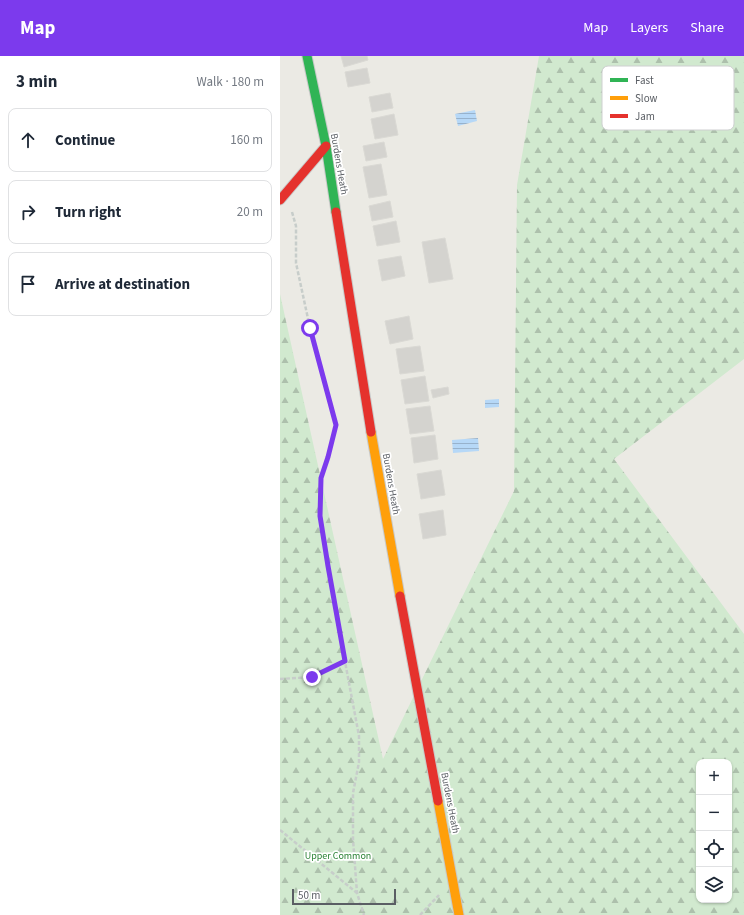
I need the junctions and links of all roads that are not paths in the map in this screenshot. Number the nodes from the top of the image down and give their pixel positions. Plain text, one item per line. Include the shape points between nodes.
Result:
1 (307, 56) edge
2 (326, 146) junction
3 (280, 200) edge
4 (459, 915) edge

1 - 2 street, Burdens Heath
2 - 3 street
2 - 4 street, Burdens Heath via 379,482

